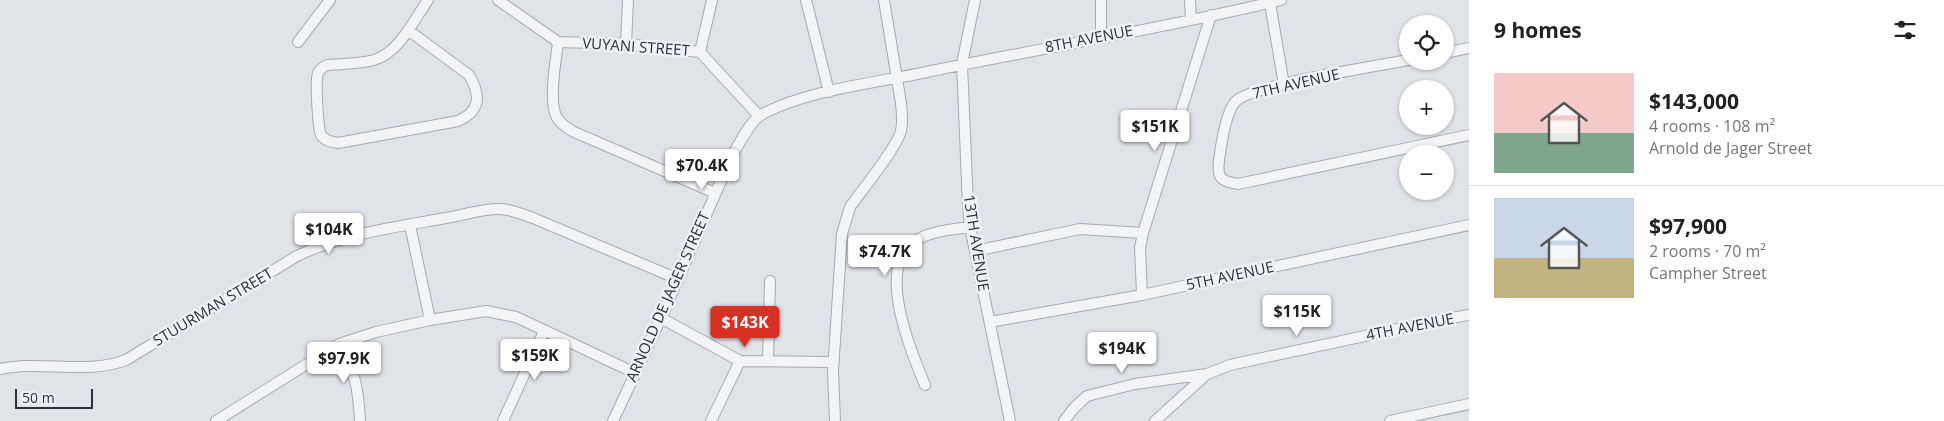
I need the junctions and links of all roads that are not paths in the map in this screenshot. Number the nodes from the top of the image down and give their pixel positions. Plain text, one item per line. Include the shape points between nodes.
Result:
1 (330, 0) edge
2 (428, 0) edge
3 (628, 0) edge
4 (712, 0) edge
5 (806, 0) edge
6 (884, 0) edge
7 (975, 0) edge
8 (1101, 0) edge
9 (1190, 0) edge
10 (1281, 0) edge
11 (502, 1) edge
12 (1270, 3) junction
13 (1211, 15) junction
14 (1191, 19) junction
15 (408, 30) junction
16 (1101, 37) junction
17 (298, 42) dead end
18 (558, 42) junction
19 (626, 44) junction
20 (1469, 48) edge
21 (1454, 51) edge
22 (700, 52) junction
23 (1399, 62) edge
24 (962, 64) junction
25 (896, 77) junction
26 (1284, 85) junction
27 (829, 92) junction
28 (759, 116) junction
29 (1469, 135) edge
30 (715, 193) junction
31 (410, 225) junction
32 (1469, 225) edge
33 (970, 227) junction
34 (1144, 233) junction
35 (975, 251) junction
36 (678, 278) junction
37 (770, 281) dead end
38 (1142, 295) junction
39 (1469, 316) edge
40 (662, 318) junction
41 (430, 320) junction
42 (990, 322) junction
43 (544, 331) junction
44 (339, 344) junction
45 (740, 361) junction
46 (768, 361) junction
47 (833, 362) junction
48 (0, 369) edge
49 (635, 373) junction
50 (1206, 374) junction
51 (925, 385) dead end
52 (1469, 404) edge
53 (216, 421) edge
54 (360, 421) edge
55 (503, 421) edge
56 (613, 421) edge
57 (711, 421) edge
58 (835, 421) edge
59 (1010, 421) edge
60 (1064, 421) edge
61 (1154, 421) edge
62 (1390, 421) edge

1 - 17 street
2 - 15 street
3 - 19 street
4 - 22 street
5 - 27 street
6 - 25 street
7 - 24 street, 13TH AVENUE
8 - 16 street
9 - 14 street
10 - 12 street, 8TH AVENUE
11 - 18 street
12 - 13 street, 8TH AVENUE
12 - 26 street
13 - 14 street, 8TH AVENUE
13 - 34 street
14 - 16 street, 8TH AVENUE
15 - 15 street via 384,56 322,68 316,82 321,136 329,142 338,143 458,121 475,109 478,97 469,76
16 - 24 street, 8TH AVENUE
18 - 19 street, VUYANI STREET
18 - 30 street via 554,104 561,124
19 - 22 street, VUYANI STREET
20 - 21 street
22 - 28 street, VUYANI STREET
23 - 26 street, 7TH AVENUE
24 - 25 street, 8TH AVENUE
24 - 33 street, 13TH AVENUE
25 - 27 street, ARNOLD DE JAGER STREET
25 - 47 street via 901,132 850,207 842,234
26 - 29 street, 7TH AVENUE via 1251,93 1234,103 1221,146 1218,173 1225,182 1238,184
27 - 28 street, ARNOLD DE JAGER STREET via 797,100
28 - 30 street, ARNOLD DE JAGER STREET via 744,135
30 - 36 street, ARNOLD DE JAGER STREET
31 - 36 street, STUURMAN STREET via 499,209 514,211
31 - 41 street
31 - 48 street, STUURMAN STREET via 328,242 304,252 126,360 101,366
32 - 38 street, 5TH AVENUE
33 - 35 street, 13TH AVENUE
33 - 51 street via 936,232 916,240 903,254 897,272 902,324
34 - 35 street via 1080,229
34 - 38 street via 1140,248
35 - 42 street, 13TH AVENUE
36 - 40 street, ARNOLD DE JAGER STREET
37 - 46 street
38 - 42 street, 5TH AVENUE
39 - 50 street, 4TH AVENUE via 1230,364
40 - 45 street
40 - 49 street, ARNOLD DE JAGER STREET
41 - 43 street via 486,311 516,317
41 - 44 street
42 - 59 street, 13TH AVENUE
43 - 49 street
43 - 55 street
44 - 53 street
44 - 54 street via 353,370
45 - 46 street
45 - 57 street
46 - 47 street
47 - 58 street
49 - 56 street, ARNOLD DE JAGER STREET
50 - 60 street, 4TH AVENUE via 1135,384 1087,396
50 - 61 street, 4TH AVENUE
52 - 62 street

